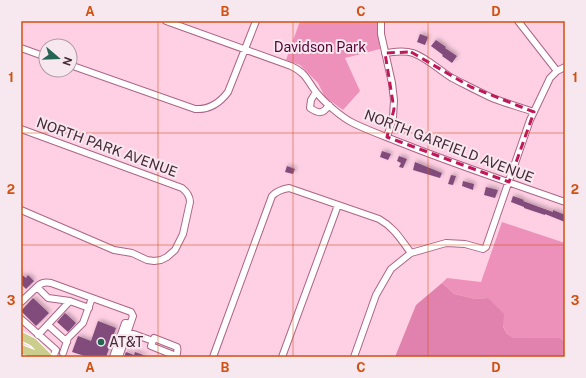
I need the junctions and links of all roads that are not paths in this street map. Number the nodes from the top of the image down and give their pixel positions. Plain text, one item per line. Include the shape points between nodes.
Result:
1 (166, 21) edge
2 (256, 21) edge
3 (381, 21) edge
4 (518, 21) edge
5 (21, 48) edge
6 (245, 50) junction
7 (38, 54) edge
8 (385, 54) junction
9 (565, 67) edge
10 (78, 68) edge
11 (557, 71) junction
12 (316, 92) junction
13 (329, 105) junction
14 (534, 112) junction
15 (21, 129) edge
16 (387, 137) junction
17 (509, 182) junction
18 (565, 202) edge
19 (338, 205) junction
20 (21, 210) edge
21 (411, 253) junction
22 (37, 287) junction
23 (92, 298) junction
24 (21, 302) edge
25 (70, 302) junction
26 (89, 308) junction
27 (21, 319) edge
28 (130, 324) junction
29 (48, 325) junction
30 (128, 332) junction
31 (38, 335) junction
32 (21, 336) edge
33 (66, 342) junction
34 (21, 349) edge
35 (56, 350) junction
36 (66, 355) edge
37 (176, 356) edge
38 (24, 357) edge
39 (42, 357) edge
40 (48, 357) edge
41 (53, 357) edge
42 (113, 357) edge
43 (118, 357) edge
44 (212, 357) edge
45 (282, 357) edge
46 (354, 357) edge

1 - 6 street, NORTH GARFIELD AVENUE
2 - 6 street
3 - 8 street
4 - 11 street
5 - 7 street
6 - 10 street via 228,92 214,105 205,108 195,109
6 - 12 street, NORTH GARFIELD AVENUE via 297,69
8 - 14 street via 398,51 414,53 471,88
8 - 16 street via 394,100 393,118
9 - 11 street
11 - 14 street via 550,78
12 - 13 street, NORTH GARFIELD AVENUE
12 - 13 street via 310,108 321,112
13 - 16 street, NORTH GARFIELD AVENUE via 354,124
14 - 17 street
15 - 20 street, NORTH PARK AVENUE via 182,188 189,196 190,202 183,234 175,250 157,261 114,250
16 - 17 street, NORTH GARFIELD AVENUE
17 - 18 street, NORTH GARFIELD AVENUE
17 - 21 street via 486,247 483,249 450,243
19 - 21 street via 379,219 395,231
19 - 44 street via 289,188 272,196
19 - 45 street
21 - 46 street via 391,269 376,295
22 - 23 street via 42,283 50,283
22 - 24 street
22 - 25 street via 48,298
23 - 26 street
23 - 28 street via 131,312 133,316
25 - 26 street
25 - 29 street
26 - 33 street via 83,323
27 - 31 street
28 - 30 street
28 - 42 street via 125,323
29 - 31 street
29 - 33 street
30 - 37 street via 177,347
30 - 43 street
31 - 35 street
32 - 40 main road via 33,342
33 - 36 street
34 - 38 main road
34 - 39 main road
35 - 36 street
35 - 41 street

